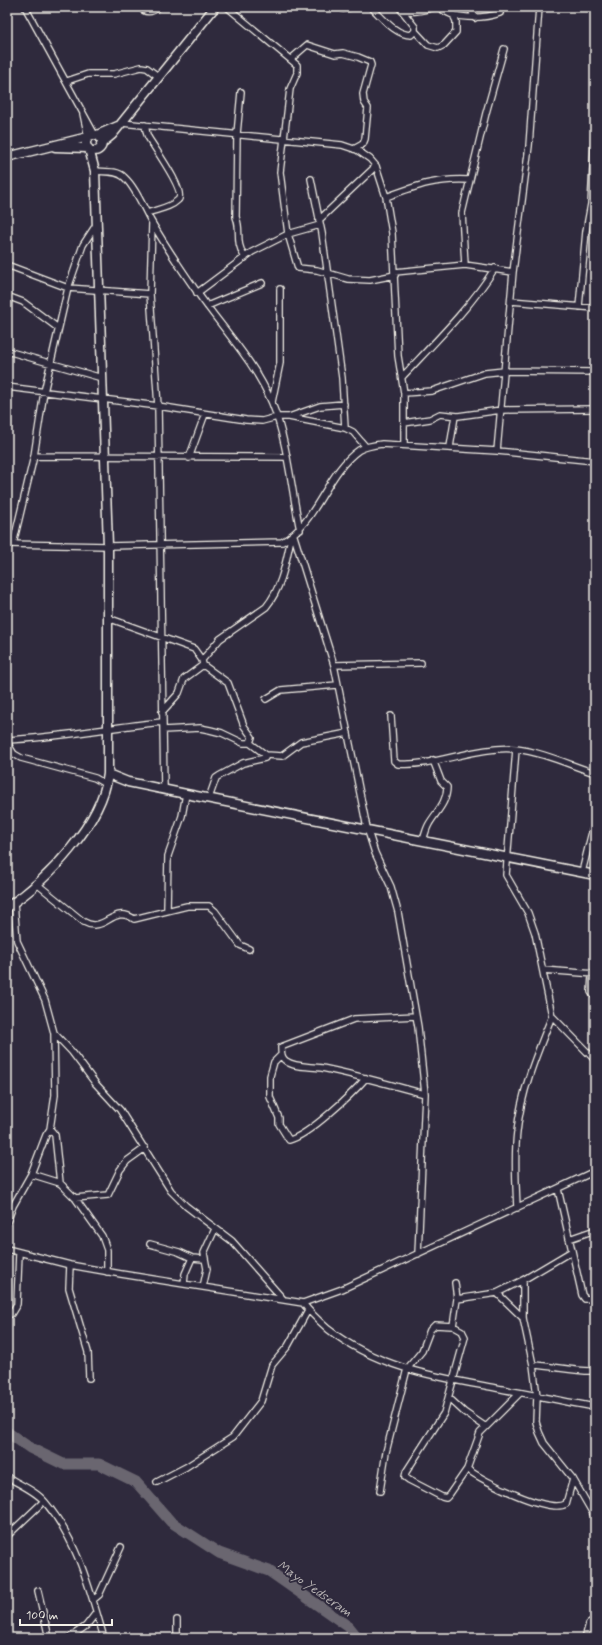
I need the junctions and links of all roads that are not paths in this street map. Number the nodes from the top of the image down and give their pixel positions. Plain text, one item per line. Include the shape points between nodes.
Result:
1 (25, 7) edge
2 (143, 7) edge
3 (159, 7) edge
4 (215, 7) edge
5 (227, 7) edge
6 (340, 7) edge
7 (351, 7) edge
8 (371, 7) edge
9 (434, 7) edge
10 (439, 7) edge
11 (470, 7) edge
12 (539, 7) edge
13 (400, 8) edge
14 (452, 13) junction
15 (500, 13) dead end
16 (475, 18) junction
17 (415, 30) junction
18 (504, 49) dead end
19 (291, 59) junction
20 (159, 77) junction
21 (67, 81) junction
22 (241, 92) dead end
23 (120, 124) junction
24 (145, 125) junction
25 (595, 130) edge
26 (237, 134) junction
27 (92, 136) junction
28 (282, 140) junction
29 (101, 146) junction
30 (49, 147) junction
31 (89, 149) junction
32 (354, 149) junction
33 (7, 157) edge
34 (376, 166) junction
35 (95, 169) junction
36 (311, 179) dead end
37 (470, 180) junction
38 (386, 197) junction
39 (147, 213) junction
40 (320, 222) junction
41 (98, 223) junction
42 (152, 223) junction
43 (288, 234) junction
44 (244, 258) junction
45 (465, 265) junction
46 (7, 266) edge
47 (495, 268) junction
48 (513, 272) junction
49 (395, 273) junction
50 (326, 274) junction
51 (262, 283) dead end
52 (68, 288) junction
53 (280, 289) dead end
54 (99, 291) junction
55 (197, 293) junction
56 (150, 294) junction
57 (7, 296) edge
58 (510, 301) junction
59 (207, 306) junction
60 (579, 307) junction
61 (595, 308) edge
62 (58, 328) junction
63 (7, 351) edge
64 (51, 363) junction
65 (504, 371) junction
66 (595, 372) edge
67 (402, 377) junction
68 (102, 378) junction
69 (7, 387) edge
70 (44, 392) junction
71 (404, 393) junction
72 (103, 400) junction
73 (272, 402) junction
74 (344, 404) junction
75 (158, 406) junction
76 (595, 409) edge
77 (501, 410) junction
78 (204, 414) junction
79 (454, 416) junction
80 (277, 417) junction
81 (289, 417) junction
82 (404, 423) junction
83 (345, 428) junction
84 (404, 444) junction
85 (366, 446) junction
86 (450, 447) junction
87 (497, 451) junction
88 (34, 456) junction
89 (105, 457) junction
90 (287, 457) junction
91 (159, 458) junction
92 (189, 458) junction
93 (595, 461) edge
94 (300, 530) junction
95 (292, 537) junction
96 (9, 544) edge
97 (161, 545) junction
98 (108, 546) junction
99 (108, 618) junction
100 (161, 636) junction
101 (203, 663) junction
102 (421, 663) dead end
103 (334, 665) junction
104 (337, 685) junction
105 (266, 698) dead end
106 (162, 712) junction
107 (391, 716) dead end
108 (162, 722) junction
109 (109, 728) junction
110 (163, 730) junction
111 (348, 733) junction
112 (7, 741) edge
113 (250, 743) junction
114 (516, 749) junction
115 (266, 755) junction
116 (432, 760) junction
117 (595, 773) edge
118 (108, 774) junction
119 (95, 778) junction
120 (128, 782) junction
121 (107, 785) junction
122 (164, 789) junction
123 (186, 794) junction
124 (208, 798) junction
125 (595, 820) edge
126 (367, 828) junction
127 (423, 840) junction
128 (507, 856) junction
129 (582, 872) junction
130 (595, 875) edge
131 (38, 884) junction
132 (10, 905) edge
133 (167, 910) junction
134 (249, 949) dead end
135 (543, 970) junction
136 (594, 974) edge
137 (595, 997) edge
138 (416, 1016) junction
139 (552, 1016) junction
140 (54, 1033) junction
141 (281, 1055) junction
142 (595, 1060) edge
143 (366, 1078) junction
144 (425, 1094) junction
145 (50, 1128) junction
146 (145, 1148) junction
147 (595, 1171) edge
148 (31, 1174) junction
149 (60, 1183) junction
150 (558, 1189) junction
151 (75, 1198) junction
152 (517, 1208) junction
153 (7, 1222) edge
154 (215, 1229) junction
155 (595, 1230) edge
156 (570, 1239) junction
157 (150, 1244) dead end
158 (7, 1249) edge
159 (572, 1251) junction
160 (18, 1253) junction
161 (418, 1254) junction
162 (192, 1258) junction
163 (204, 1259) junction
164 (70, 1265) junction
165 (107, 1272) junction
166 (523, 1280) junction
167 (455, 1283) dead end
168 (184, 1284) junction
169 (204, 1287) junction
170 (497, 1293) junction
171 (595, 1298) edge
172 (283, 1299) junction
173 (457, 1299) junction
174 (303, 1303) junction
175 (308, 1310) junction
176 (7, 1314) edge
177 (523, 1318) junction
178 (454, 1326) junction
179 (533, 1365) junction
180 (407, 1369) junction
181 (595, 1371) edge
182 (89, 1378) dead end
183 (454, 1381) junction
184 (520, 1393) junction
185 (537, 1396) junction
186 (449, 1398) junction
187 (595, 1407) edge
188 (486, 1427) junction
189 (468, 1468) junction
190 (7, 1477) edge
191 (573, 1478) junction
192 (157, 1482) dead end
193 (380, 1491) dead end
194 (44, 1501) junction
195 (595, 1517) edge
196 (7, 1536) edge
197 (122, 1547) dead end
198 (38, 1591) dead end
199 (93, 1600) junction
200 (96, 1612) junction
201 (177, 1620) dead end
202 (595, 1620) edge
203 (49, 1638) edge
204 (69, 1638) edge
205 (104, 1638) edge
206 (177, 1638) edge
207 (585, 1638) edge

1 - 21 street
2 - 3 street via 146,12
4 - 20 street
5 - 19 street
6 - 7 street
8 - 17 street via 402,34 411,35
9 - 13 street via 418,11
10 - 14 street
11 - 16 street
12 - 48 street via 528,146
13 - 17 street
14 - 16 street
14 - 17 street via 456,21 456,32 438,48 428,45
15 - 16 street
18 - 37 street
19 - 28 street via 297,65 290,88
19 - 32 street via 307,45 370,62 363,94 368,108 365,139 363,144
20 - 21 street via 147,68 141,67 114,74 88,74
20 - 23 street
21 - 27 street
22 - 26 street
23 - 24 street
23 - 27 street
23 - 29 street
24 - 26 street
24 - 39 street via 147,134 174,179 180,196 167,208
25 - 60 street via 591,204
26 - 28 street
26 - 44 street via 236,216 239,222 238,246
27 - 29 street via 101,140
27 - 30 street
27 - 31 street via 86,145
28 - 32 street via 342,145
28 - 43 street via 280,172
29 - 31 street via 96,150
29 - 35 street
30 - 31 street
30 - 33 street
31 - 35 street
32 - 34 street
34 - 38 street
34 - 40 street
35 - 39 street via 123,176 131,184
35 - 41 street
36 - 40 street
37 - 38 street via 449,179 424,183
37 - 45 street via 462,213
38 - 49 street
39 - 42 street
40 - 43 street
40 - 50 street
41 - 52 street via 83,245
41 - 54 street
42 - 55 street
42 - 56 street
43 - 44 street
43 - 50 street via 298,268 317,270
44 - 55 street
45 - 47 street
45 - 49 street
46 - 52 street
47 - 48 street
47 - 67 street via 488,280
48 - 58 street
49 - 50 street via 370,280
49 - 67 street via 398,356
50 - 74 street
51 - 59 street
52 - 54 street
52 - 62 street
53 - 73 street via 280,364
54 - 56 street
54 - 68 street
55 - 59 street
56 - 75 street
57 - 62 street via 23,302
58 - 60 street
58 - 65 street
59 - 73 street via 246,359
60 - 61 street
62 - 64 street
63 - 64 street
64 - 68 street
64 - 70 street
65 - 66 street
65 - 71 street via 485,373 432,391
65 - 77 street
67 - 71 street
68 - 72 street
69 - 70 street
70 - 72 street
70 - 88 street
71 - 82 street
72 - 75 street
72 - 89 street
73 - 80 street
74 - 81 street via 320,406
74 - 83 street
75 - 78 street
75 - 91 street
76 - 77 street
77 - 79 street
77 - 87 street
78 - 80 street via 262,421
78 - 92 street
79 - 82 street via 440,414
79 - 86 street
80 - 81 street
80 - 90 street
81 - 83 street
82 - 84 street
83 - 85 street via 353,432
84 - 85 street
84 - 86 street
85 - 94 street via 344,466
86 - 87 street
87 - 93 street
88 - 89 street
88 - 96 street
89 - 91 street
89 - 98 street
90 - 92 street
90 - 94 street
91 - 92 street
91 - 97 street
94 - 95 street
95 - 97 street via 274,543
95 - 101 street via 278,588 271,600 266,607 220,639
95 - 103 street
96 - 98 street
97 - 98 street
97 - 100 street
98 - 99 street
99 - 100 street
99 - 109 street
100 - 101 street via 190,647
100 - 106 street
101 - 106 street via 184,680 179,693
101 - 113 street via 228,683 244,726 252,737
102 - 103 street
103 - 104 street
104 - 105 street via 281,690
104 - 111 street
106 - 108 street
107 - 116 street via 394,761 404,765
108 - 109 street
108 - 110 street
109 - 112 street via 43,739
109 - 118 street
110 - 113 street via 200,728 222,733 243,743
110 - 122 street
111 - 115 street via 301,742 282,756
111 - 126 street
112 - 119 street via 14,754 21,758
113 - 115 street
114 - 116 street
114 - 117 street
114 - 128 street
115 - 124 street via 265,758 244,763 216,778
116 - 127 street via 441,781 447,787 447,793
118 - 119 street
118 - 120 street
118 - 121 street
119 - 121 street
120 - 121 street
120 - 122 street
121 - 131 street via 74,844
122 - 123 street
123 - 124 street
123 - 133 street via 182,816 168,856
124 - 126 street
125 - 129 street
126 - 127 street
126 - 138 street via 375,854 391,887 398,912
127 - 128 street
128 - 129 street
128 - 135 street via 506,875 528,913
129 - 130 street
131 - 132 street
131 - 133 street via 92,926 98,926 121,914 127,914 134,919
132 - 140 street via 17,941 45,1000
133 - 134 street via 186,906 209,906 240,945
135 - 136 street
135 - 139 street
136 - 137 street via 591,992
138 - 141 street via 354,1018 281,1047
138 - 144 street
139 - 142 street
139 - 152 street via 529,1076 517,1130
140 - 145 street via 56,1095
140 - 146 street via 120,1110
141 - 143 street via 285,1061 298,1066 320,1067
141 - 143 street via 274,1062 270,1076 270,1098 279,1124 289,1140 314,1125 348,1097
143 - 144 street
144 - 161 street
145 - 148 street
145 - 149 street via 55,1135
146 - 151 street via 127,1161 108,1195
146 - 154 street via 171,1191
147 - 150 street
148 - 149 street
148 - 153 street
149 - 151 street
150 - 152 street
150 - 156 street
151 - 165 street via 102,1236 107,1250
152 - 161 street
154 - 163 street via 204,1253
154 - 172 street via 232,1241
155 - 156 street
156 - 159 street
157 - 162 street
158 - 160 street
159 - 166 street
159 - 171 street via 582,1295 585,1299
160 - 164 street
160 - 176 street via 17,1304 11,1314
161 - 174 street via 342,1289
162 - 163 street
162 - 168 street
163 - 169 street via 207,1269
164 - 165 street
164 - 182 street via 69,1288 88,1352
165 - 168 street
166 - 170 street
166 - 177 street
167 - 173 street
168 - 169 street
169 - 172 street
170 - 173 street
170 - 177 street
172 - 174 street
173 - 178 street
174 - 175 street
175 - 180 street via 342,1340 364,1353
175 - 192 street via 291,1341 272,1365 261,1401 233,1437
177 - 179 street
178 - 180 street via 431,1328 422,1351
178 - 183 street via 462,1331 465,1337
179 - 181 street
179 - 185 street
180 - 183 street
180 - 193 street via 386,1452
183 - 184 street
183 - 186 street
184 - 185 street
184 - 188 street
185 - 187 street
185 - 191 street via 536,1422 539,1432 544,1443
186 - 188 street
186 - 189 street via 438,1424 405,1477 446,1498
188 - 189 street via 480,1433
189 - 191 street via 491,1483 544,1504 560,1507 566,1504
190 - 194 street
191 - 195 street
194 - 196 street
194 - 199 street via 76,1551
197 - 199 street via 99,1595
198 - 203 street
199 - 200 street
200 - 204 street via 86,1626
200 - 205 street
201 - 206 street
202 - 207 street via 589,1624

